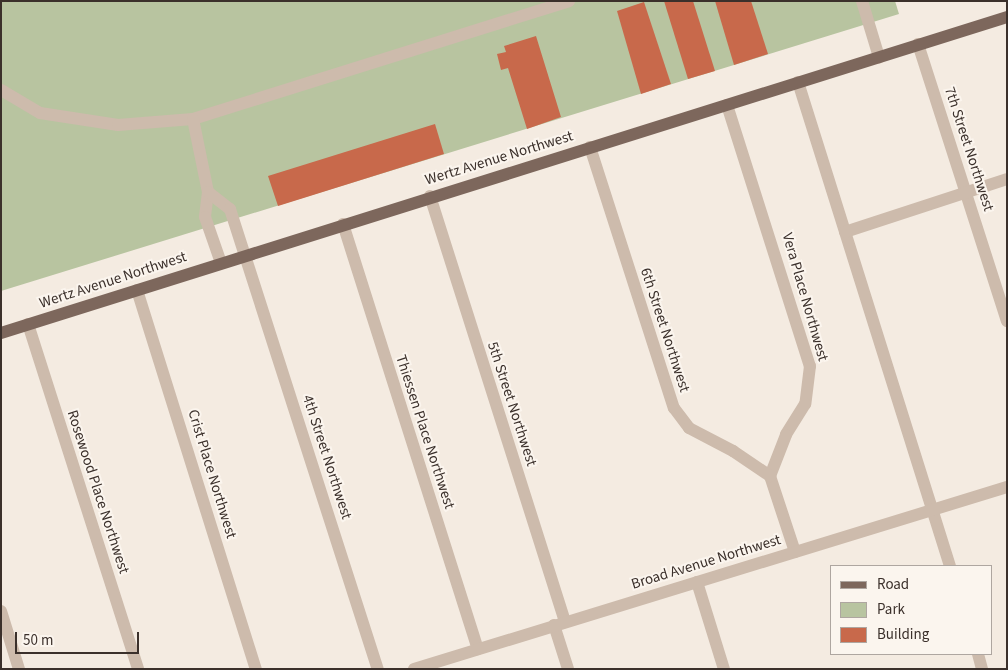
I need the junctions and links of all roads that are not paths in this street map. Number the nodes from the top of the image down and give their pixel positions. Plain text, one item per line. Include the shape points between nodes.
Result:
1 (569, 1) edge
2 (862, 1) edge
3 (1007, 17) edge
4 (918, 44) junction
5 (879, 57) junction
6 (798, 82) junction
7 (1, 90) edge
8 (727, 105) junction
9 (193, 119) junction
10 (590, 148) junction
11 (1007, 179) edge
12 (208, 192) junction
13 (965, 192) junction
14 (430, 196) junction
15 (343, 224) junction
16 (845, 232) junction
17 (246, 255) junction
18 (221, 263) junction
19 (137, 290) junction
20 (1007, 321) edge
21 (28, 324) junction
22 (1, 333) edge
23 (770, 476) junction
24 (1007, 487) edge
25 (932, 510) junction
26 (795, 552) junction
27 (950, 565) edge
28 (697, 582) junction
29 (1, 611) edge
30 (559, 624) junction
31 (478, 649) junction
32 (978, 655) edge
33 (19, 669) edge
34 (138, 669) edge
35 (256, 669) edge
36 (378, 669) edge
37 (414, 669) edge
38 (568, 669) edge
39 (724, 669) edge
40 (982, 669) edge

1 - 9 street
2 - 5 street
3 - 4 main road, Wertz Avenue Northwest
4 - 5 main road, Wertz Avenue Northwest
4 - 13 street, 7th Street Northwest
5 - 6 main road, Wertz Avenue Northwest
6 - 8 main road, Wertz Avenue Northwest
6 - 16 street
7 - 9 street via 40,113 118,126
8 - 10 main road, Wertz Avenue Northwest
8 - 23 street, Vera Place Northwest via 810,366 805,404 786,435
9 - 12 street
10 - 14 main road, Wertz Avenue Northwest
10 - 23 street, 6th Street Northwest via 674,408 690,428
11 - 13 street
12 - 17 street, 4th Street Northwest via 230,209
12 - 18 street via 205,217
13 - 16 street
13 - 20 street, 7th Street Northwest
14 - 15 main road, Wertz Avenue Northwest
14 - 30 street, 5th Street Northwest
15 - 17 main road, Wertz Avenue Northwest
15 - 31 street, Thiessen Place Northwest
16 - 25 street
17 - 18 main road, Wertz Avenue Northwest
17 - 36 street, 4th Street Northwest
18 - 19 main road, Wertz Avenue Northwest
19 - 21 main road, Wertz Avenue Northwest
19 - 35 street, Crist Place Northwest
21 - 22 main road, Wertz Avenue Northwest
21 - 34 street, Rosewood Place Northwest
23 - 26 street
24 - 25 street, Broad Avenue Northwest
25 - 26 street, Broad Avenue Northwest
25 - 27 street
26 - 28 street, Broad Avenue Northwest
28 - 30 street, Broad Avenue Northwest
28 - 39 street
29 - 33 street
30 - 31 street, Broad Avenue Northwest
30 - 38 street, 5th Street Northwest
31 - 37 street, Broad Avenue Northwest
32 - 40 street

